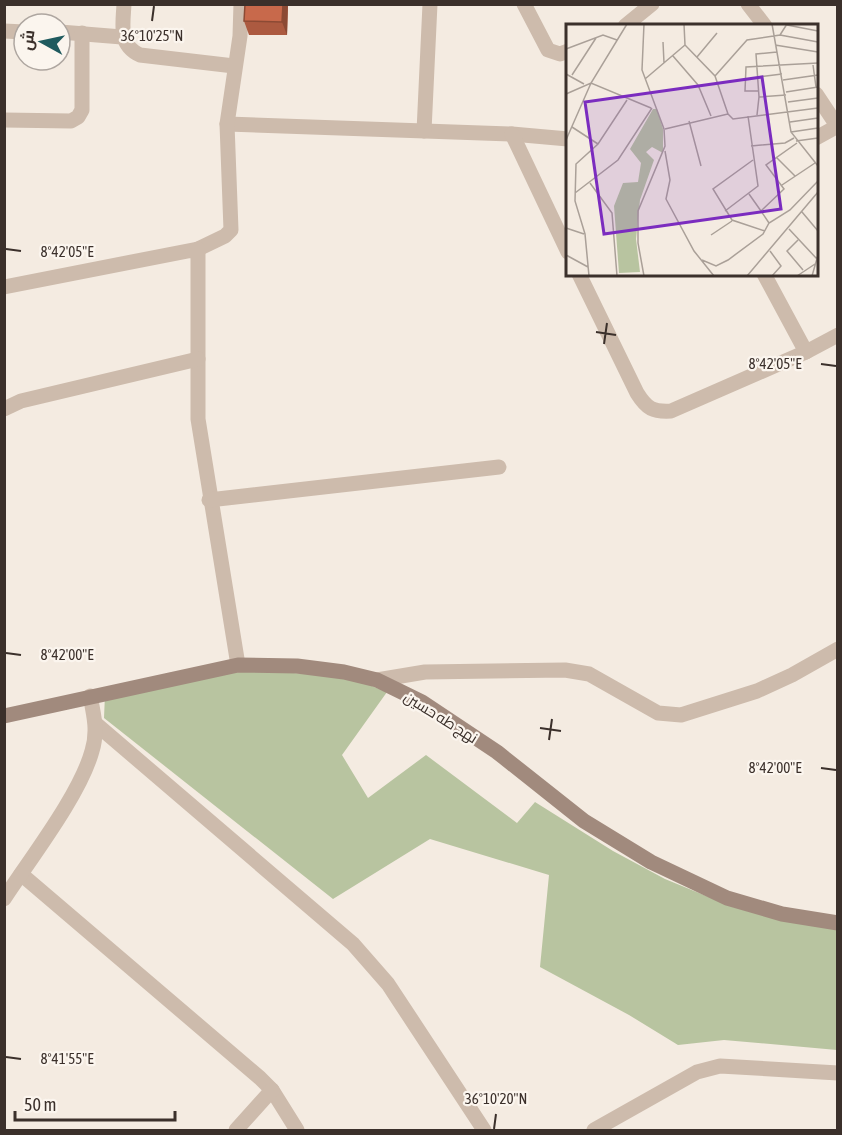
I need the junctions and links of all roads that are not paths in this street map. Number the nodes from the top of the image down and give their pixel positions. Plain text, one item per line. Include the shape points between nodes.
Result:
1 (124, 4) edge
2 (242, 4) edge
3 (430, 4) edge
4 (524, 4) edge
5 (652, 4) edge
6 (748, 4) edge
7 (627, 24) edge
8 (763, 24) edge
9 (72, 33) edge
10 (81, 33) junction
11 (122, 37) junction
12 (566, 51) edge
13 (234, 66) junction
14 (818, 97) edge
15 (4, 120) edge
16 (227, 124) junction
17 (837, 127) edge
18 (424, 131) junction
19 (512, 134) junction
20 (818, 137) edge
21 (566, 139) edge
22 (198, 249) junction
23 (566, 250) edge
24 (580, 276) edge
25 (765, 276) edge
26 (4, 286) edge
27 (837, 335) edge
28 (806, 352) junction
29 (198, 358) junction
30 (4, 408) edge
31 (499, 467) dead end
32 (209, 500) junction
33 (837, 649) edge
34 (238, 664) junction
35 (376, 680) junction
36 (90, 696) junction
37 (4, 716) edge
38 (96, 724) junction
39 (21, 874) junction
40 (4, 899) edge
41 (837, 923) edge
42 (837, 1073) edge
43 (272, 1090) junction
44 (236, 1131) edge
45 (297, 1131) edge
46 (484, 1131) edge
47 (594, 1131) edge

1 - 11 street
2 - 13 street
3 - 18 street
4 - 12 street via 548,50 560,54
5 - 7 street
6 - 8 street
9 - 10 street
10 - 11 street
10 - 15 street via 82,110 78,117 71,121
11 - 13 street via 132,52 140,55
13 - 16 street
14 - 17 street
16 - 18 street
16 - 22 street via 231,230
17 - 20 street
18 - 19 street
19 - 21 street
19 - 23 street
22 - 26 street
22 - 29 street
24 - 28 street via 645,406 655,412 671,411
25 - 28 street
27 - 28 street
29 - 30 street
29 - 32 street via 198,419
31 - 32 street
32 - 34 street
33 - 35 street via 757,691 681,715 658,713 589,674 565,670 425,672
34 - 35 main road, نهج طه حسين via 297,666
34 - 36 main road, نهج طه حسين
35 - 41 main road, نهج طه حسين via 422,702 497,752 584,821 651,862 727,898 782,914
36 - 37 main road, نهج طه حسين
36 - 38 street
38 - 39 street via 92,751 77,786
38 - 46 street via 353,944 388,984
39 - 40 street
39 - 43 street
42 - 47 street via 720,1066 697,1072
43 - 44 street
43 - 45 street

